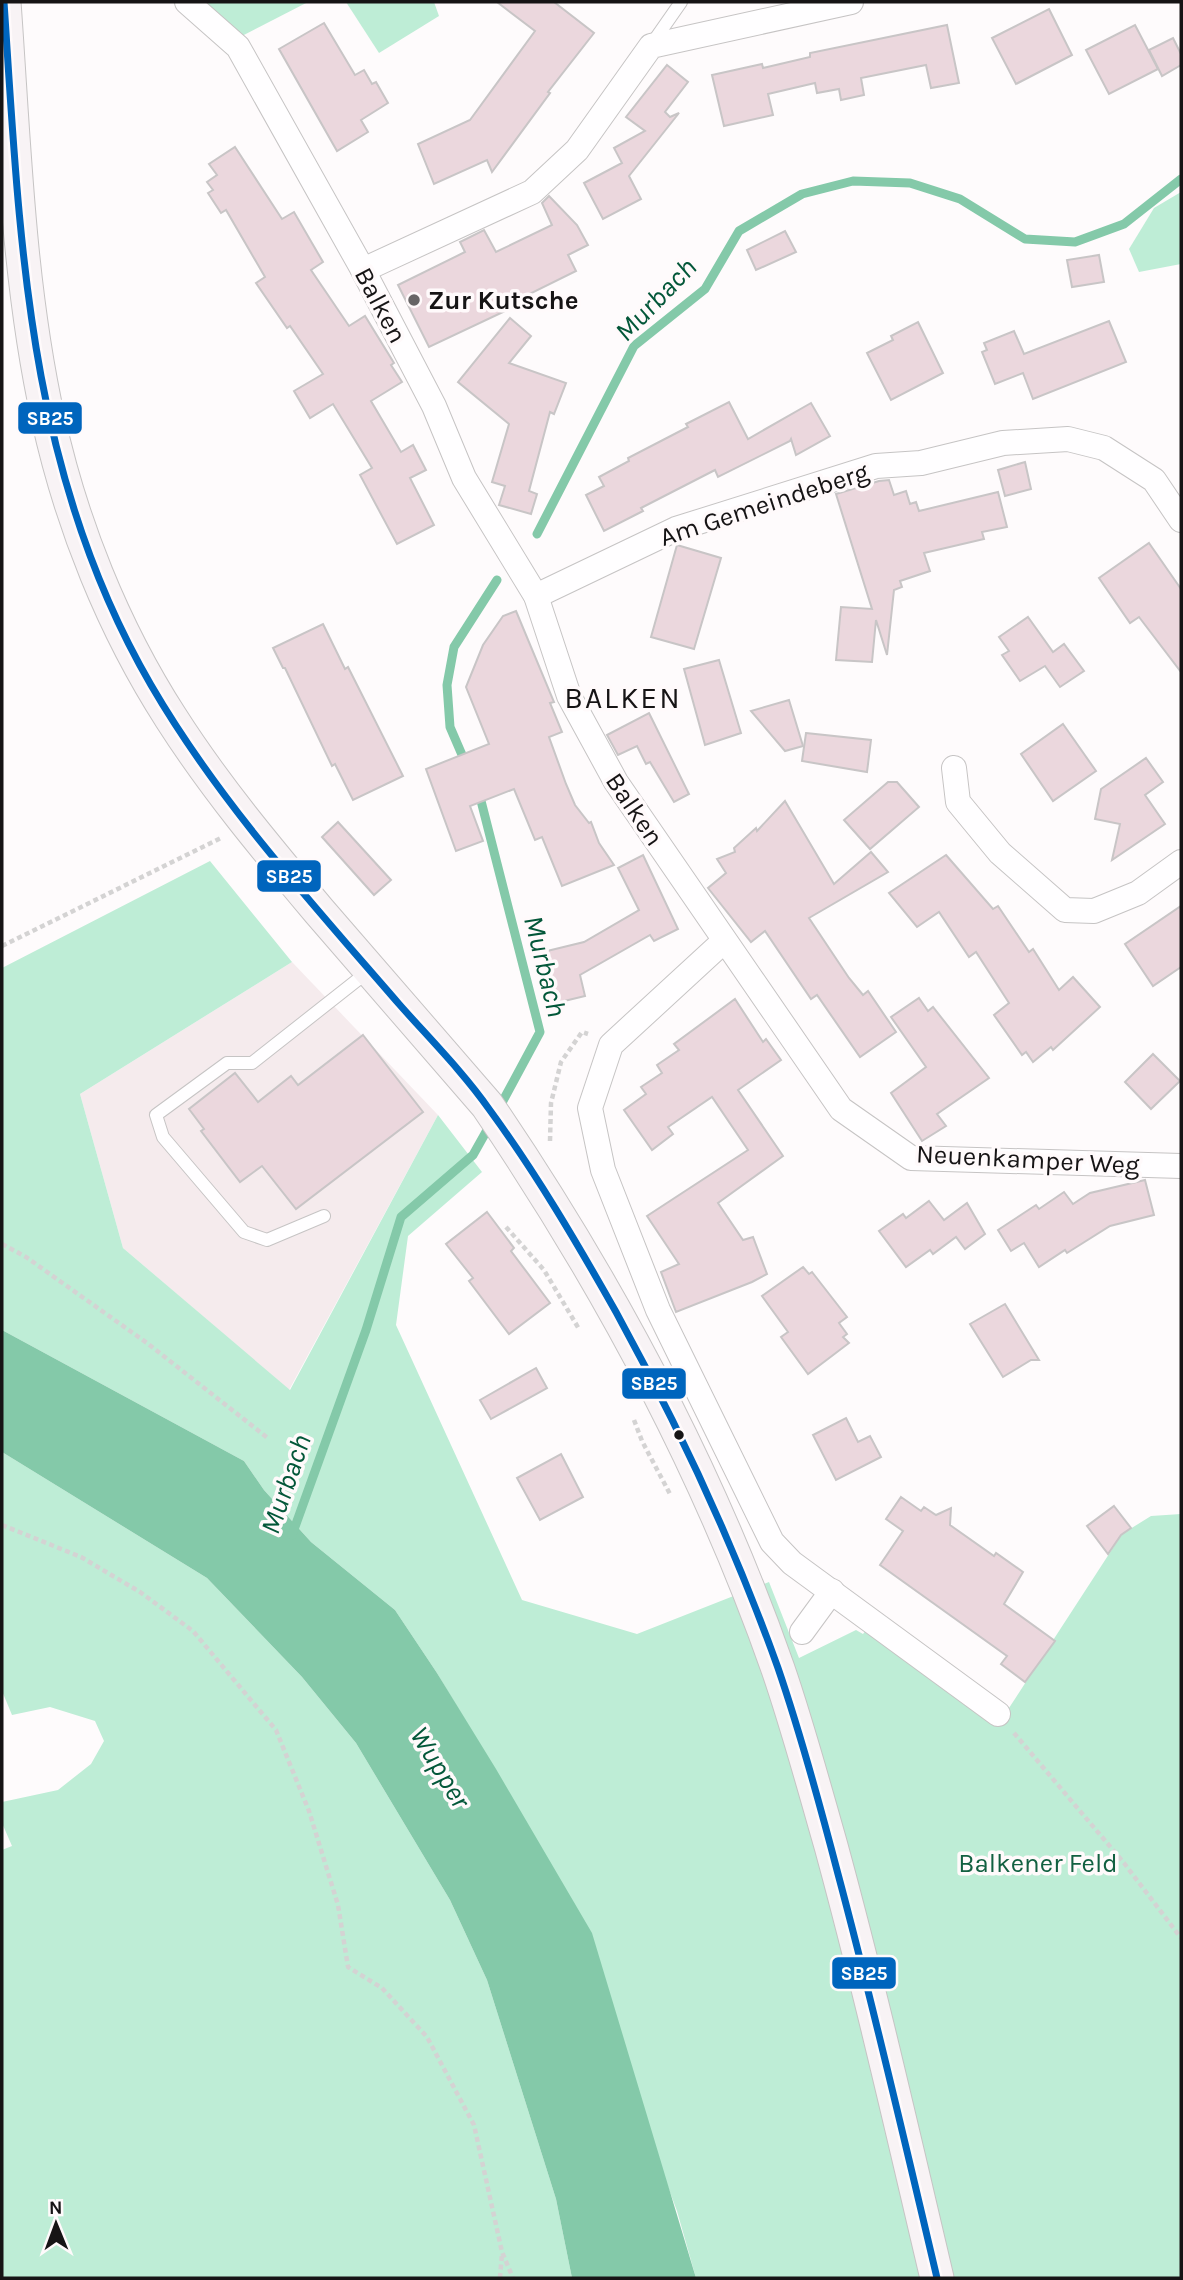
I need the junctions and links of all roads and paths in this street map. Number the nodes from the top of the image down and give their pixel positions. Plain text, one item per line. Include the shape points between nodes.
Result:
1 (4, 2) edge
2 (187, 2) edge
3 (681, 2) edge
4 (851, 2) edge
5 (651, 46) junction
6 (363, 270) junction
7 (1181, 520) edge
8 (536, 596) junction
9 (954, 768) dead end
10 (222, 837) dead end
11 (1181, 862) edge
12 (724, 941) junction
13 (2, 946) edge
14 (370, 970) junction
15 (1181, 1166) edge
16 (324, 1216) dead end
17 (506, 1227) dead end
18 (2, 1244) edge
19 (579, 1329) dead end
20 (633, 1417) dead end
21 (269, 1439) dead end
22 (677, 1506) dead end
23 (2, 1525) edge
24 (832, 1591) junction
25 (802, 1632) dead end
26 (998, 1714) joint
27 (1181, 1938) edge
28 (502, 2252) junction
29 (500, 2278) edge
30 (513, 2278) edge
31 (937, 2278) edge

1 - 14 main road via 30,318 48,419 76,519 119,623 169,716 245,822
2 - 6 street, Balken via 238,47
3 - 5 lane
4 - 5 street
5 - 6 street via 577,150 532,192
6 - 8 street, Balken via 434,406 464,478
7 - 8 street, Am Gemeindeberg via 1154,480 1104,448 1068,439 1003,443 921,463 876,466 677,529
8 - 12 street, Balken via 569,696 591,739
9 - 11 street via 958,802 1000,853 1065,911 1094,911 1138,893
10 - 13 path
12 - 15 street, Neuenkamper Weg via 841,1109 911,1158
12 - 24 street via 611,1045 590,1108 603,1170 685,1369 772,1542 792,1563
14 - 16 lane via 252,1063 227,1063 156,1115 163,1137 244,1233 267,1240
14 - 31 main road via 487,1105 578,1246 681,1439 734,1554 806,1758 850,1917
17 - 19 path via 544,1270
18 - 21 path via 147,1343
20 - 22 path
23 - 28 path via 81,1557 140,1592 192,1632 276,1730 309,1811 338,1905 348,1967 382,1988 427,2037 474,2125
24 - 25 street
24 - 26 street
26 - 27 path
28 - 29 path
28 - 30 path

